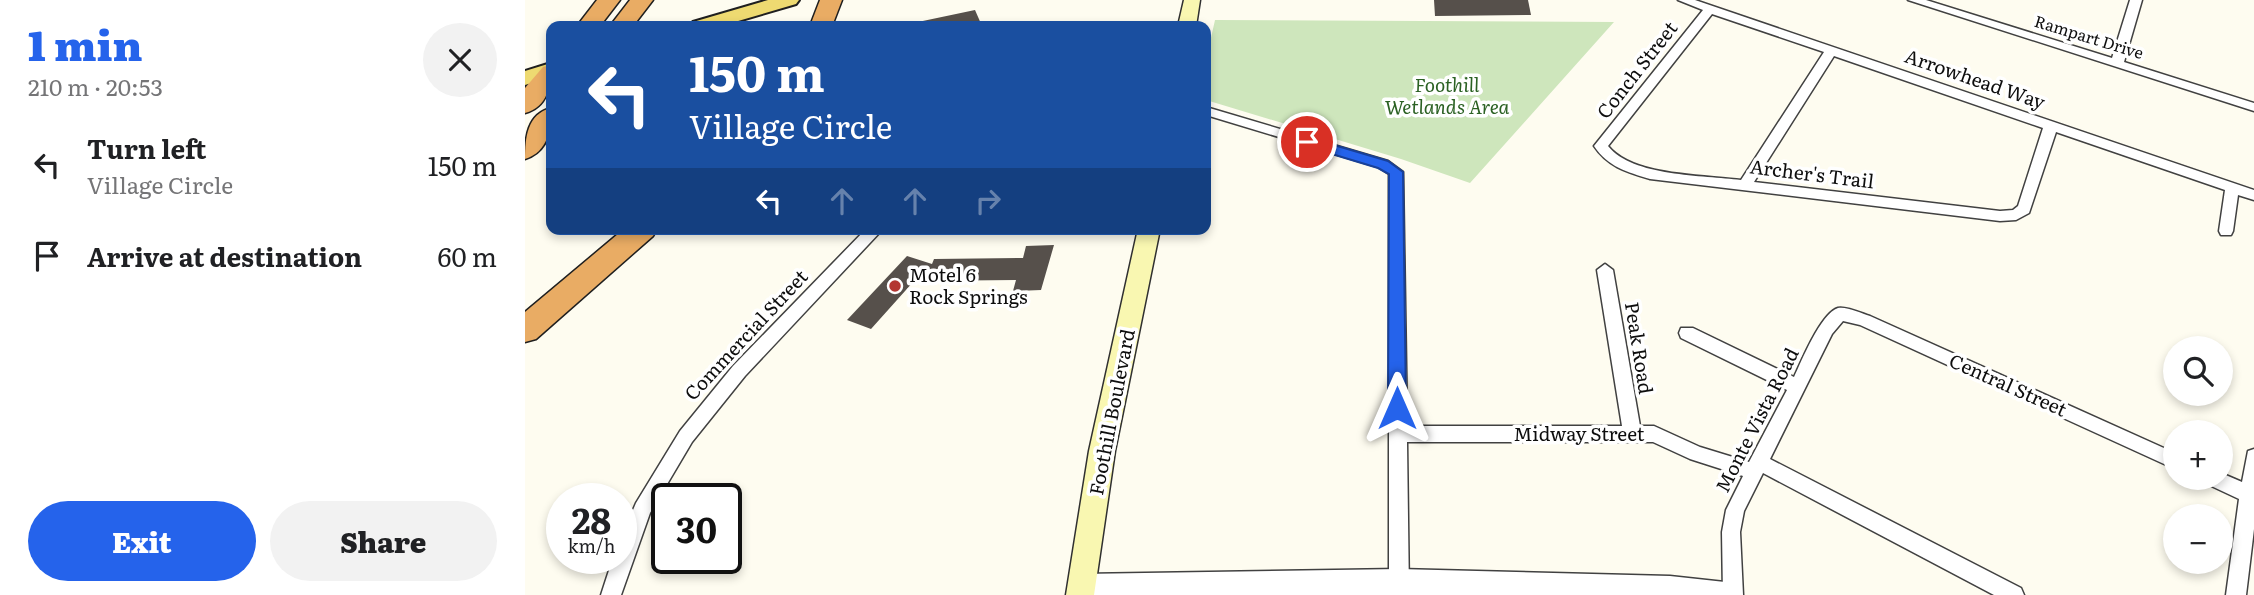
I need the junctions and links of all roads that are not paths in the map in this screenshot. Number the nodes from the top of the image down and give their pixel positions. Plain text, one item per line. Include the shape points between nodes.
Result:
1 (609, 0) edge
2 (642, 0) edge
3 (789, 0) edge
4 (831, 0) edge
5 (1192, 0) edge
6 (1684, 0) edge
7 (1914, 0) edge
8 (2136, 0) edge
9 (1710, 9) junction
10 (592, 21) edge
11 (624, 21) edge
12 (718, 21) edge
13 (823, 21) edge
14 (1188, 21) edge
15 (1831, 50) junction
16 (2117, 64) junction
17 (546, 72) edge
18 (525, 78) edge
19 (546, 78) edge
20 (525, 106) edge
21 (2254, 107) edge
22 (1211, 112) edge
23 (546, 123) edge
24 (2051, 125) junction
25 (525, 150) edge
26 (1607, 157) joint
27 (1745, 185) junction
28 (2232, 188) junction
29 (2254, 195) edge
30 (2226, 230) dead end
31 (636, 235) edge
32 (870, 235) edge
33 (1148, 235) edge
34 (1605, 270) dead end
35 (1840, 314) joint
36 (525, 330) edge
37 (1687, 333) dead end
38 (1796, 386) junction
39 (1632, 433) junction
40 (1397, 434) junction
41 (2163, 456) edge
42 (2254, 457) edge
43 (1756, 467) junction
44 (2233, 487) edge
45 (2248, 494) junction
46 (1399, 589) edge
47 (1080, 591) edge
48 (1613, 591) edge
49 (2239, 594) edge
50 (611, 595) edge
51 (1725, 595) edge
52 (1733, 595) edge
53 (2014, 595) edge

1 - 10 highway
2 - 11 highway
3 - 12 main road
4 - 13 highway
5 - 14 main road
6 - 9 street, Arrowhead Way
7 - 16 street, Rampart Drive
8 - 16 street
9 - 15 street, Arrowhead Way
9 - 26 street, Conch Street via 1601,146
15 - 24 street, Arrowhead Way
15 - 27 street
16 - 21 street, Rampart Drive
17 - 18 main road
19 - 20 highway
22 - 40 street via 1383,164 1396,172
23 - 25 highway
24 - 27 street, Archer's Trail via 2024,209 2016,215
24 - 28 street, Arrowhead Way
26 - 27 street, Archer's Trail via 1650,174
28 - 29 street, Arrowhead Way
28 - 30 street
31 - 36 highway
32 - 50 street, Commercial Street via 705,407 642,510
33 - 47 main road, Foothill Boulevard via 1102,451
34 - 39 street, Peak Road
35 - 38 street, Monte Vista Road via 1826,330
35 - 41 street, Central Street via 1864,320
37 - 38 street
38 - 43 street, Monte Vista Road
39 - 40 street, Midway Street
39 - 43 street, Midway Street via 1666,437 1696,453
40 - 46 street
42 - 45 street
43 - 52 street, Monte Vista Road via 1735,510 1731,532
43 - 53 street, Midway Street
44 - 45 street
45 - 49 street
46 - 47 street
46 - 48 street
48 - 51 street

